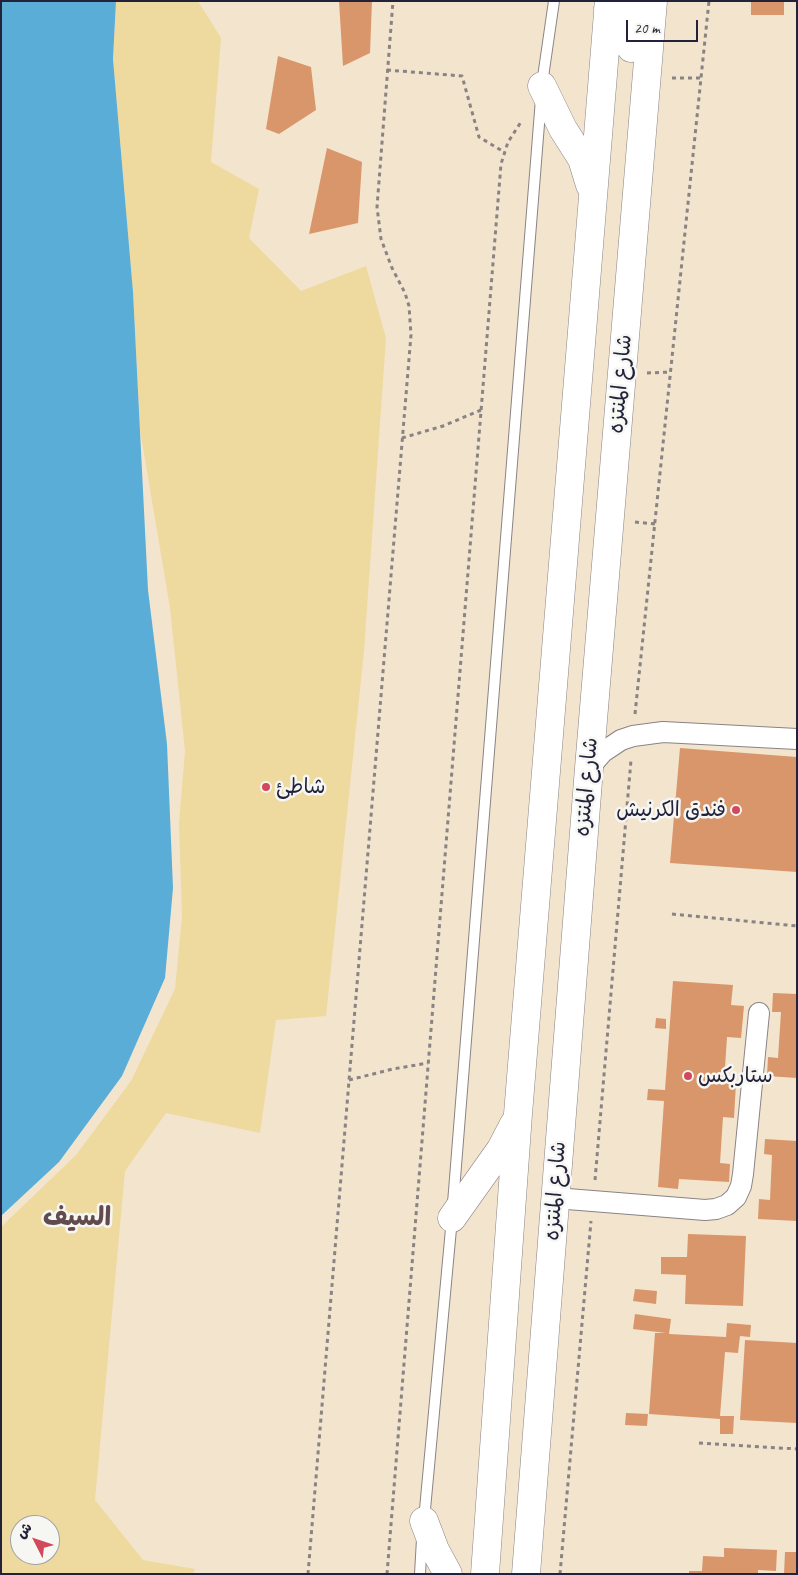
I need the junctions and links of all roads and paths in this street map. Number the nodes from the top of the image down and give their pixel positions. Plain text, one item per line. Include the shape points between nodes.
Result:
1 (393, 1) edge
2 (554, 1) edge
3 (653, 1) edge
4 (709, 1) edge
5 (608, 5) edge
6 (387, 70) junction
7 (542, 86) junction
8 (522, 121) dead end
9 (504, 152) junction
10 (592, 193) junction
11 (635, 216) junction
12 (481, 410) junction
13 (402, 438) junction
14 (633, 736) junction
15 (797, 739) edge
16 (589, 768) junction
17 (672, 914) dead end
18 (797, 926) edge
19 (759, 1013) dead end
20 (428, 1063) junction
21 (349, 1080) junction
22 (518, 1114) junction
23 (555, 1198) junction
24 (593, 1201) junction
25 (452, 1218) junction
26 (698, 1443) dead end
27 (797, 1448) edge
28 (424, 1521) junction
29 (308, 1574) edge
30 (387, 1574) edge
31 (420, 1574) edge
32 (448, 1574) edge
33 (485, 1574) edge
34 (526, 1574) edge
35 (560, 1574) edge

1 - 6 path
2 - 7 lane
3 - 11 main road, شارع المنتزه
4 - 14 path
5 - 10 main road, شارع المنتزه
5 - 11 main road via 624,2 633,11 624,147 626,177
6 - 9 path via 462,76 479,137
6 - 13 path via 377,207 381,239 405,293 411,321
7 - 10 main road via 582,160
7 - 25 lane
8 - 9 path
9 - 12 path
10 - 22 main road, شارع المنتزه
11 - 16 main road, شارع المنتزه
12 - 13 path
12 - 20 path
13 - 21 path
14 - 15 street via 663,732
14 - 16 street via 603,752
14 - 24 path
16 - 23 main road, شارع المنتزه
17 - 18 path
19 - 24 street via 742,1186 736,1197 716,1210
20 - 21 path
20 - 30 path
21 - 29 path
22 - 25 main road via 501,1149
22 - 33 main road, شارع المنتزه
23 - 24 street
23 - 34 main road, شارع المنتزه
24 - 35 path
25 - 28 lane
26 - 27 path
28 - 31 lane
28 - 32 main road

